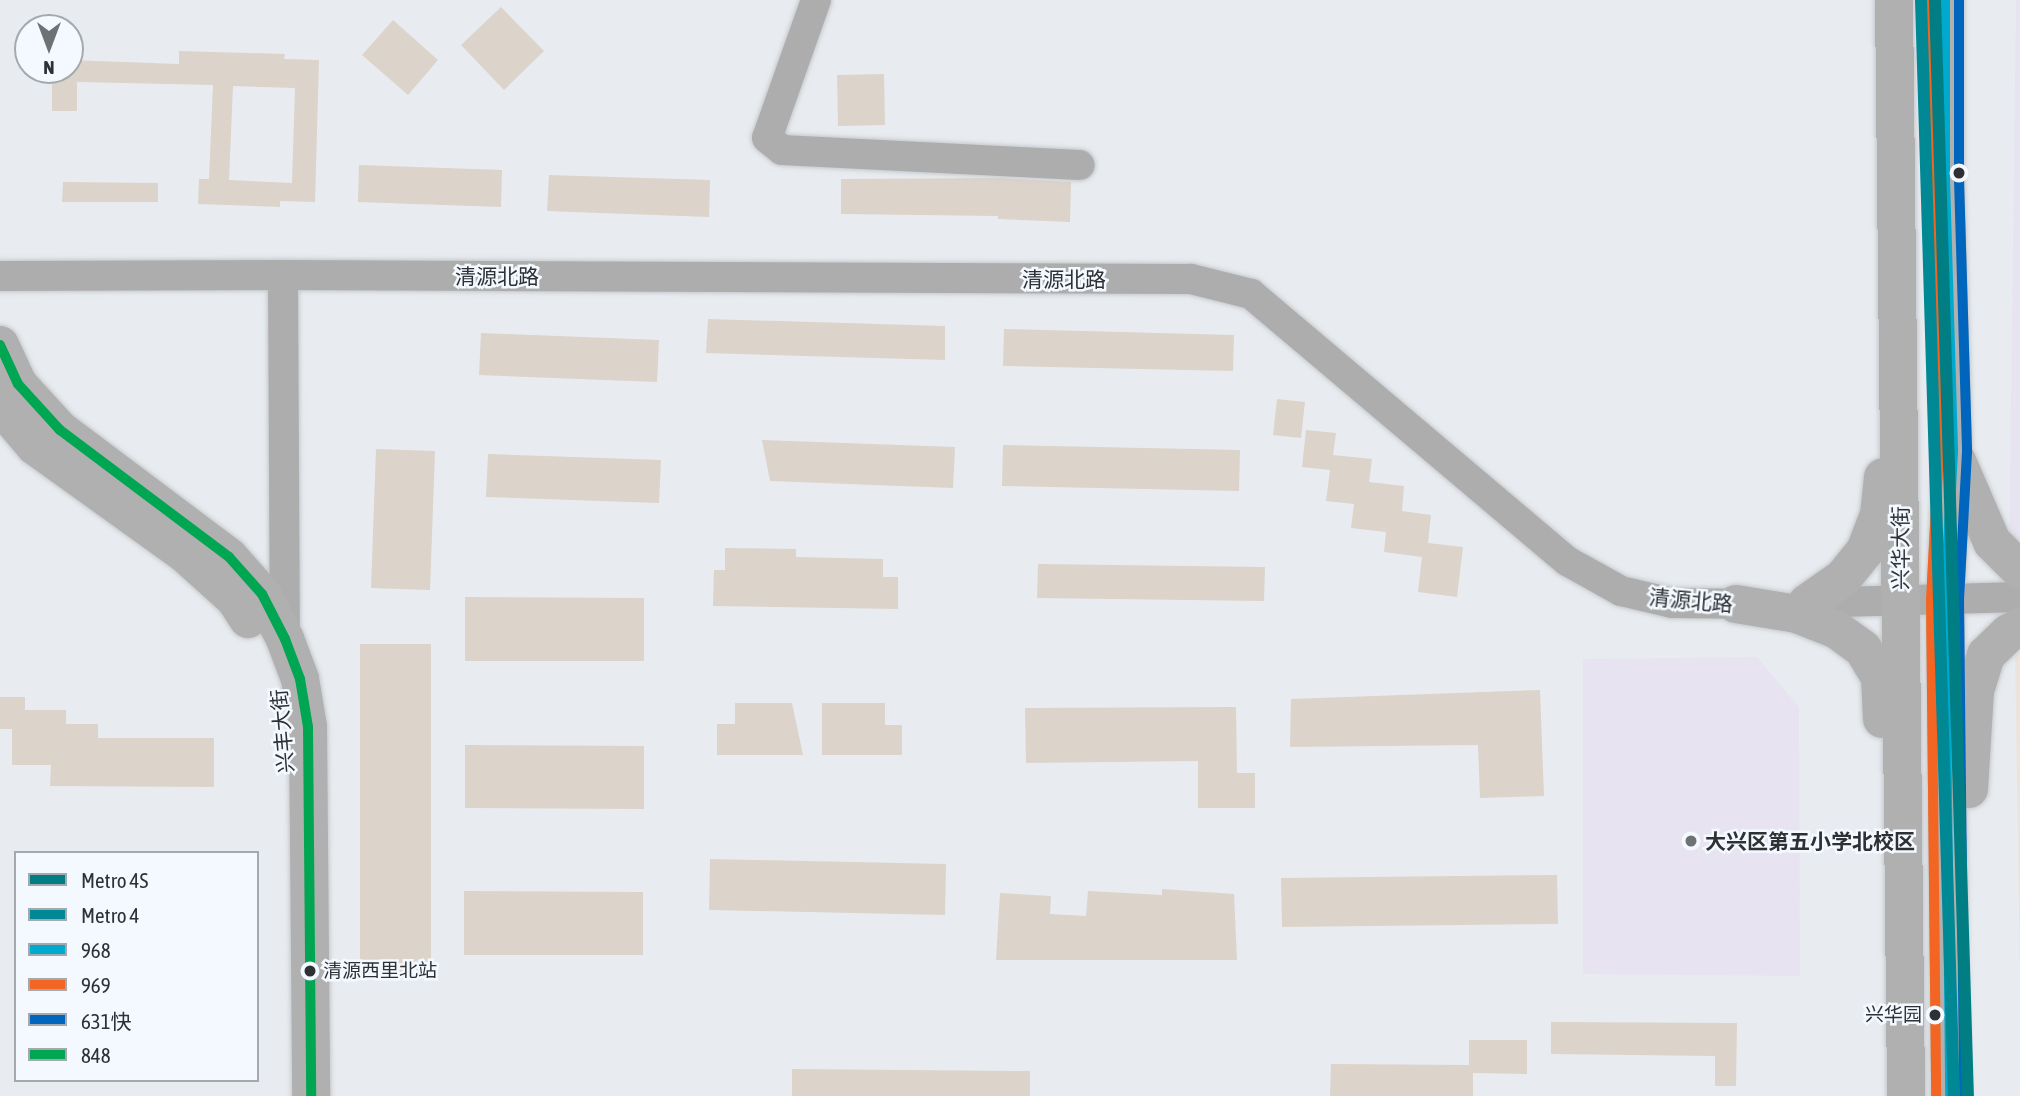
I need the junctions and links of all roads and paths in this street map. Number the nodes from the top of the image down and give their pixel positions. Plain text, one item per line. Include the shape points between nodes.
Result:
1 (816, 0) edge
2 (1894, 0) edge
3 (1945, 0) edge
4 (1080, 165) dead end
5 (283, 275) junction
6 (0, 276) edge
7 (0, 345) edge
8 (1899, 399) junction
9 (0, 405) edge
10 (1953, 452) junction
11 (2020, 570) edge
12 (2020, 597) edge
13 (1945, 598) junction
14 (1901, 600) junction
15 (1807, 603) junction
16 (1736, 604) junction
17 (2020, 627) edge
18 (285, 639) junction
19 (1904, 819) junction
20 (1947, 840) junction
21 (288, 1096) edge
22 (311, 1096) edge
23 (1906, 1096) edge
24 (1950, 1096) edge

1 - 4 street via 767,138 782,150
2 - 8 main road, 兴华大街
3 - 10 main road
5 - 6 street, 清源北路
5 - 16 street, 清源北路 via 1191,279 1251,294 1567,561 1621,591 1672,603
5 - 18 street
7 - 18 main road, 兴丰大街 via 18,384 60,430 229,557 262,594
8 - 14 main road, 兴华大街
8 - 15 main road via 1886,452 1879,515 1865,551 1843,578
9 - 21 main road, 兴丰大街 via 35,446 184,554 234,599 275,669 285,711 288,808
10 - 11 main road via 1992,542
10 - 13 main road
12 - 13 street, 清源北路
13 - 14 street, 清源北路
13 - 20 main road
14 - 15 street, 清源北路
14 - 19 main road, 兴华大街
15 - 16 street, 清源北路
16 - 19 main road via 1797,614 1837,629 1863,649 1880,677 1884,747
17 - 20 main road via 1986,656 1975,691 1971,783
18 - 22 main road, 兴丰大街 via 300,679 308,727
19 - 23 main road, 兴华大街
20 - 24 main road

